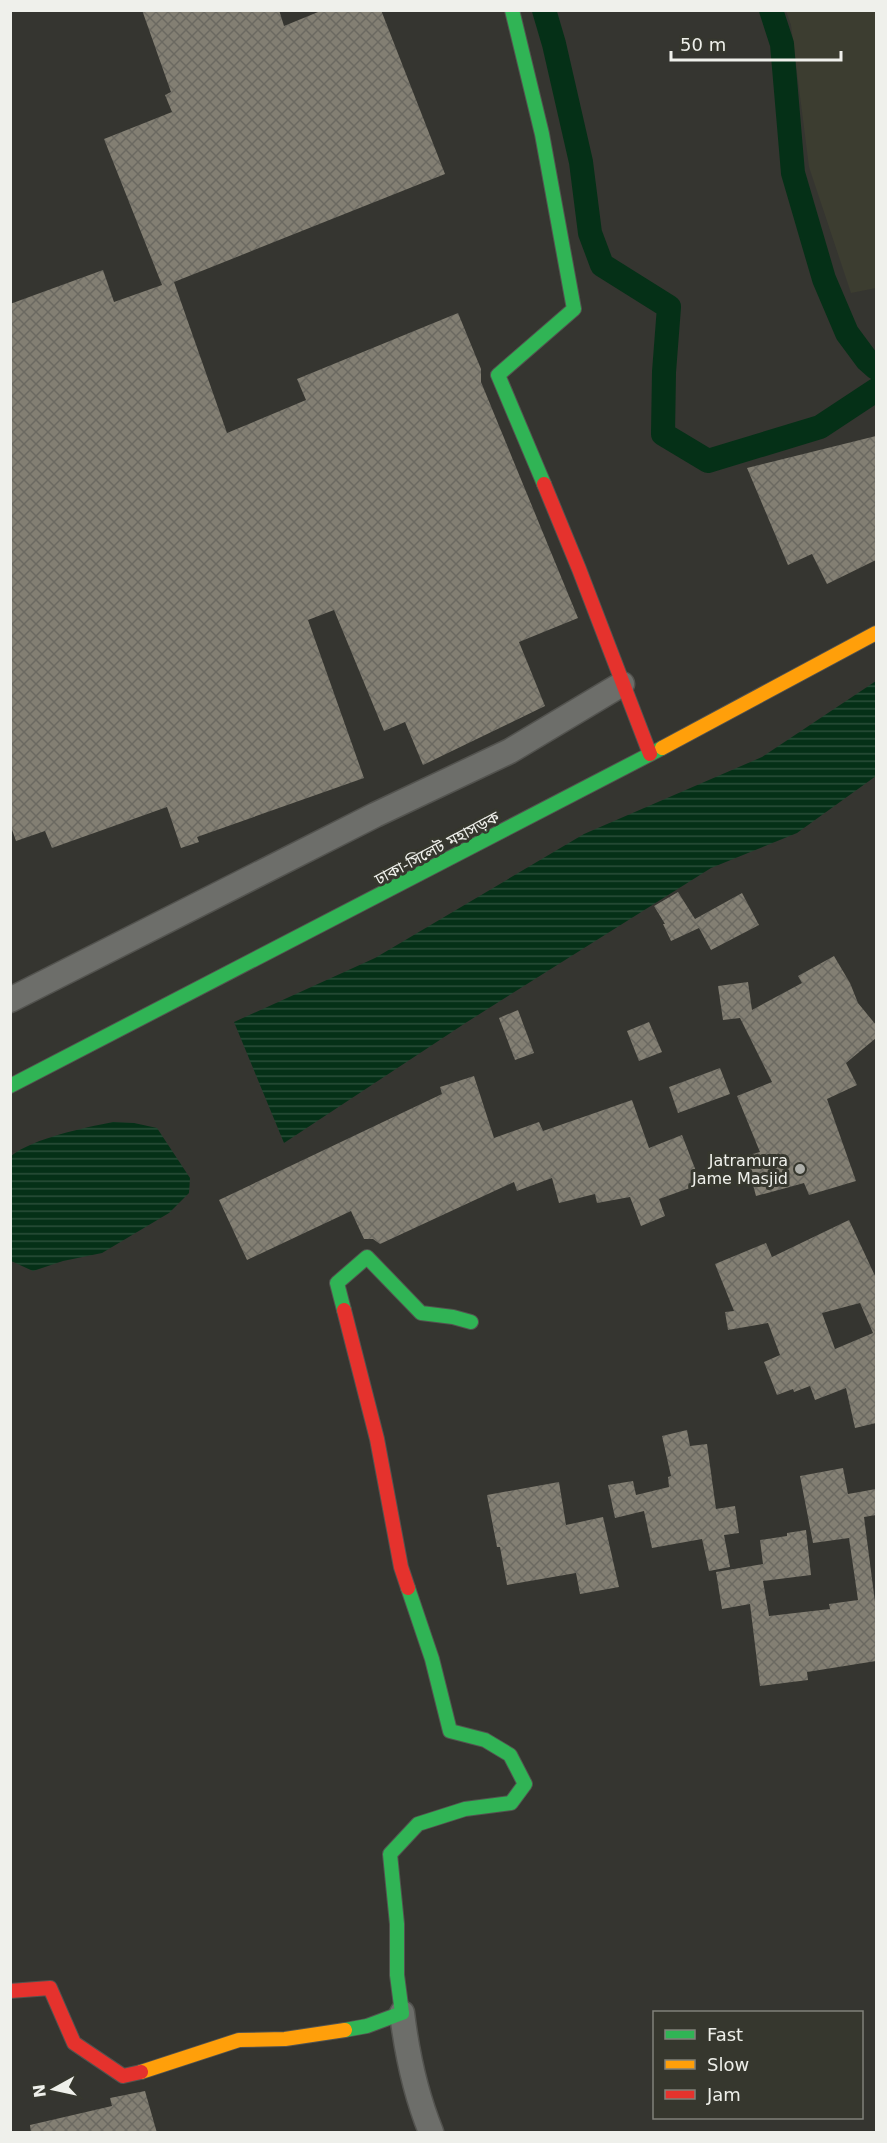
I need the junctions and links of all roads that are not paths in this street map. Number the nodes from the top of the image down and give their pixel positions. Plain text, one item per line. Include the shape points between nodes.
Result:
1 (512, 10) edge
2 (876, 633) edge
3 (622, 684) junction
4 (651, 754) junction
5 (10, 1000) edge
6 (10, 1086) edge
7 (471, 1322) dead end
8 (10, 1991) edge
9 (402, 2013) junction
10 (431, 2133) edge

1 - 3 main road via 542,134 574,309 498,375
2 - 4 main road, ঢাকা-সিলেট মহাসড়ক
3 - 4 main road
3 - 5 street via 510,751
4 - 6 main road, ঢাকা-সিলেট মহাসড়ক
7 - 9 main road via 421,1313 367,1257 337,1284 377,1439 401,1566 432,1659 450,1731 485,1740 510,1755 525,1784 511,1803 465,1809 418,1824 390,1854
8 - 9 main road via 50,1988 74,2043 123,2076 239,2040 285,2039 355,2028
9 - 10 street

